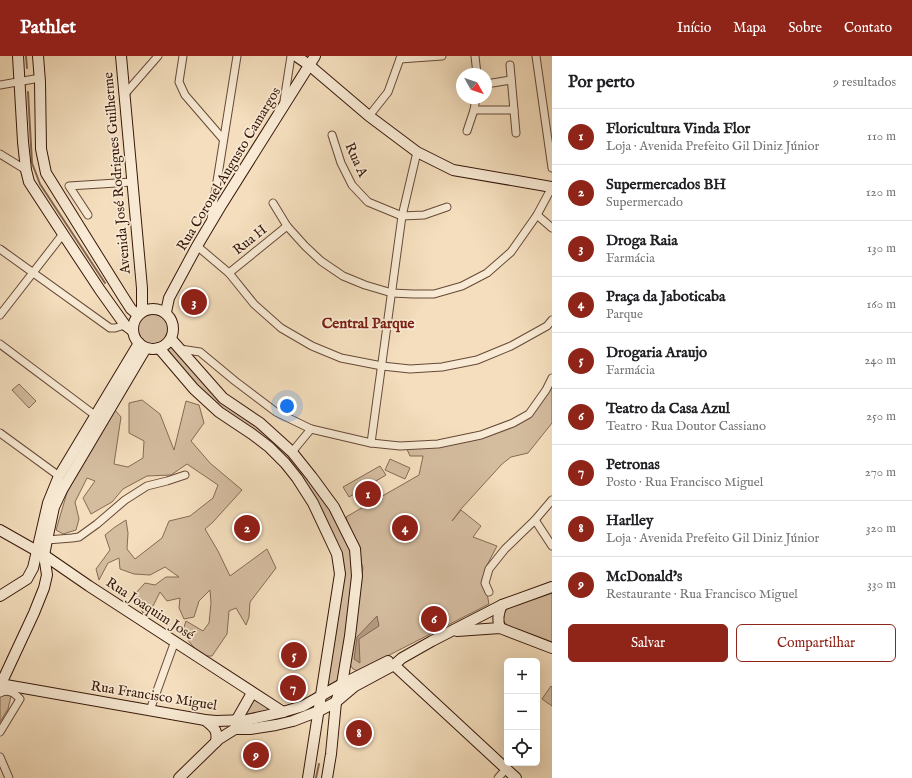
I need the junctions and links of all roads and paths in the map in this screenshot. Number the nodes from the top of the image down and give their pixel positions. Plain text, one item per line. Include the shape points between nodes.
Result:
1 (18, 56) edge
2 (38, 56) edge
3 (121, 56) edge
4 (158, 56) edge
5 (183, 56) edge
6 (237, 56) edge
7 (291, 56) edge
8 (296, 56) edge
9 (315, 56) edge
10 (442, 56) edge
11 (475, 56) edge
12 (536, 56) edge
13 (401, 58) edge
14 (309, 65) junction
15 (510, 65) dead end
16 (476, 68) edge
17 (40, 78) junction
18 (511, 80) junction
19 (19, 82) junction
20 (492, 83) edge
21 (0, 85) edge
22 (124, 95) junction
23 (475, 104) edge
24 (284, 106) junction
25 (474, 110) junction
26 (514, 110) junction
27 (369, 116) junction
28 (467, 131) dead end
29 (516, 133) dead end
30 (332, 135) dead end
31 (223, 139) junction
32 (417, 152) junction
33 (0, 154) edge
34 (552, 168) edge
35 (26, 170) junction
36 (132, 182) junction
37 (552, 187) edge
38 (273, 204) dead end
39 (447, 207) dead end
40 (88, 215) dead end
41 (537, 215) junction
42 (402, 216) junction
43 (211, 223) junction
44 (287, 226) junction
45 (552, 228) edge
46 (63, 234) junction
47 (197, 246) junction
48 (0, 249) edge
49 (33, 273) junction
50 (229, 273) junction
51 (142, 288) junction
52 (392, 293) junction
53 (159, 310) junction
54 (140, 314) junction
55 (0, 315) edge
56 (550, 323) edge
57 (129, 328) junction
58 (552, 333) edge
59 (171, 339) junction
60 (0, 344) edge
61 (143, 346) junction
62 (159, 348) junction
63 (180, 349) junction
64 (382, 366) junction
65 (552, 378) edge
66 (96, 416) junction
67 (310, 429) junction
68 (0, 433) edge
69 (371, 443) junction
70 (292, 452) junction
71 (59, 476) junction
72 (185, 476) dead end
73 (328, 498) junction
74 (552, 500) edge
75 (315, 508) junction
76 (338, 516) junction
77 (535, 520) junction
78 (324, 526) junction
79 (0, 530) edge
80 (44, 536) junction
81 (21, 542) junction
82 (552, 546) edge
83 (40, 553) junction
84 (27, 580) junction
85 (552, 587) edge
86 (44, 588) junction
87 (489, 592) dead end
88 (0, 596) edge
89 (502, 605) junction
90 (500, 628) junction
91 (453, 631) junction
92 (175, 641) junction
93 (552, 648) edge
94 (402, 658) junction
95 (345, 663) junction
96 (394, 665) junction
97 (359, 675) junction
98 (342, 684) junction
99 (0, 687) edge
100 (26, 688) junction
101 (252, 693) junction
102 (322, 695) junction
103 (20, 699) junction
104 (336, 702) junction
105 (150, 710) junction
106 (319, 711) junction
107 (284, 712) junction
108 (205, 720) junction
109 (293, 721) junction
110 (236, 725) junction
111 (316, 730) junction
112 (0, 732) edge
113 (216, 742) junction
114 (0, 758) edge
115 (506, 769) junction
116 (8, 778) edge
117 (179, 778) edge
118 (308, 778) edge
119 (327, 778) edge
120 (498, 778) edge
121 (516, 778) edge

1 - 19 street
2 - 17 street
3 - 22 street, Avenida José Rodrigues Guilherme
4 - 22 street
5 - 31 street via 179,82 185,95
6 - 31 street
7 - 24 street
8 - 14 street
9 - 14 street, Rua Coronel Augusto Camargos
10 - 13 street
11 - 16 street
12 - 34 street
13 - 27 street via 388,92
14 - 24 street, Rua Coronel Augusto Camargos
14 - 27 street
15 - 18 street
17 - 19 street
17 - 54 street via 41,148 46,173 131,309
18 - 20 street
18 - 26 street
19 - 21 street
19 - 35 street
22 - 36 street, Avenida José Rodrigues Guilherme
23 - 25 street
24 - 43 street, Rua Coronel Augusto Camargos
25 - 26 street
25 - 28 street
26 - 29 street
27 - 32 street
30 - 42 street, Rua A via 341,163 352,185 368,202
31 - 43 street
32 - 37 street via 453,170
32 - 42 street
33 - 35 street
35 - 46 street via 29,182
36 - 40 street via 68,186
36 - 51 street, Avenida José Rodrigues Guilherme
37 - 41 street
38 - 44 street
39 - 42 street, Rua A via 424,216
41 - 45 street
41 - 52 street via 512,252 487,273 462,286 434,294
42 - 52 street
43 - 47 street, Rua Coronel Augusto Camargos
44 - 50 street, Rua H
44 - 52 street via 304,246 343,276
46 - 49 street
46 - 57 street
47 - 50 street
47 - 53 street, Rua Coronel Augusto Camargos via 169,298
48 - 49 street
49 - 55 street
49 - 57 street via 110,328
50 - 64 street via 254,304 281,328 312,346 341,358
51 - 53 street, Avenida José Rodrigues Guilherme
51 - 54 street, Avenida José Rodrigues Guilherme
52 - 64 street
53 - 54 street
53 - 59 street via 172,321 174,327
54 - 57 street
56 - 58 street
56 - 64 street via 511,346 477,360 442,367 410,369
57 - 61 street
59 - 62 street
59 - 63 street
60 - 66 street
61 - 62 street
61 - 66 street
61 - 80 street via 62,490
62 - 75 street via 194,389 219,412 252,434 285,463
63 - 67 street via 200,352 276,412
63 - 70 street via 223,398 260,423
64 - 69 street
65 - 69 street via 529,414 481,435 438,444 400,446
66 - 71 street
67 - 69 street
67 - 70 street
68 - 71 street
70 - 73 street
71 - 80 street via 48,503
72 - 80 street via 147,486 124,500 79,536
73 - 75 street via 324,508
73 - 76 street
74 - 77 street
75 - 78 street
76 - 78 street via 331,516 325,521
76 - 95 street via 355,549 357,576
77 - 82 street
77 - 87 street via 505,549 489,569 485,583
78 - 102 street via 337,554 340,574
79 - 81 street, Rua Joaquim José
80 - 81 street
80 - 83 street
81 - 83 street, Rua Joaquim José
83 - 84 street
83 - 86 street via 47,575
83 - 92 street, Rua Joaquim José
84 - 86 street via 34,581
84 - 88 street
85 - 89 street
86 - 99 street
89 - 90 street via 498,614
89 - 91 street
90 - 91 street
90 - 93 street
91 - 94 street
92 - 101 street, Rua Joaquim José
92 - 105 street
94 - 96 street, Rua Francisco Miguel
94 - 97 street, Rua Francisco Miguel via 391,660
95 - 97 street
95 - 98 street
96 - 104 street, Rua Francisco Miguel via 356,686
96 - 115 street
97 - 98 street, Rua Francisco Miguel
98 - 102 street, Rua Francisco Miguel
98 - 104 street
99 - 100 street, Rua Francisco Miguel
99 - 103 street
100 - 103 street
100 - 105 street, Rua Francisco Miguel
101 - 107 street, Rua Joaquim José
101 - 110 street
102 - 106 street
102 - 107 street, Rua Francisco Miguel via 303,706
103 - 112 street
104 - 106 street, Rua Francisco Miguel
104 - 119 street
105 - 108 street, Rua Francisco Miguel
106 - 109 street, Rua Francisco Miguel
106 - 111 street
107 - 110 street, Rua Francisco Miguel
108 - 110 street, Rua Francisco Miguel
108 - 113 street via 217,734
109 - 110 street, Rua Francisco Miguel via 250,729
109 - 111 street via 308,723
110 - 113 street
111 - 118 street
113 - 117 street
114 - 116 street
115 - 120 street
115 - 121 street

